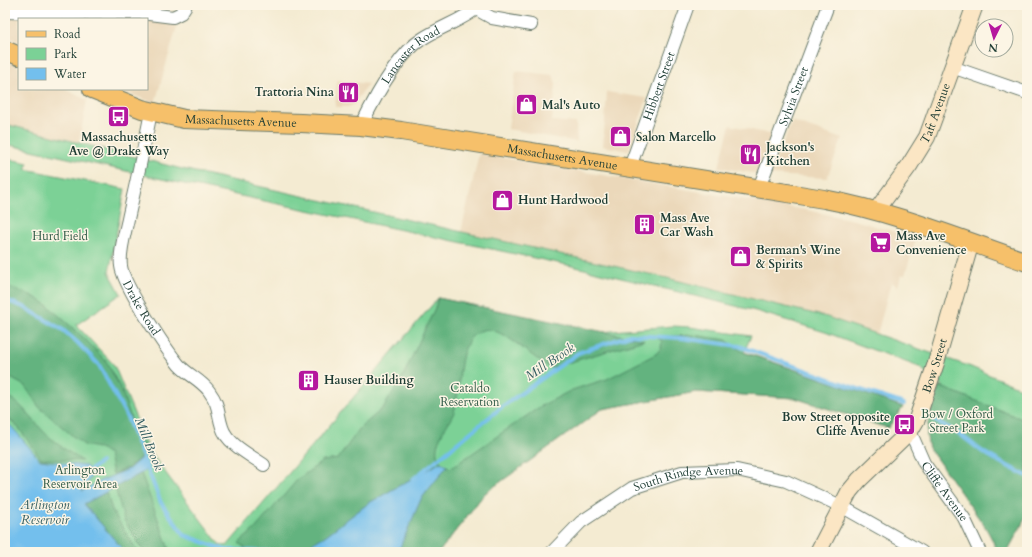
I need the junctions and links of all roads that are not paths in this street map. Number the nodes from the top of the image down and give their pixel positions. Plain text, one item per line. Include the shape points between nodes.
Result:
1 (186, 5) edge
2 (688, 5) edge
3 (828, 5) edge
4 (975, 5) edge
5 (479, 7) edge
6 (97, 9) edge
7 (5, 12) edge
8 (531, 25) dead end
9 (5, 50) edge
10 (18, 56) edge
11 (952, 67) junction
12 (95, 90) edge
13 (1027, 93) edge
14 (151, 112) junction
15 (361, 126) junction
16 (630, 167) junction
17 (759, 188) junction
18 (876, 211) junction
19 (971, 242) junction
20 (1027, 262) edge
21 (910, 431) junction
22 (264, 465) dead end
23 (841, 506) junction
24 (552, 552) edge
25 (818, 552) edge
26 (922, 552) edge
27 (980, 552) edge

1 - 6 street via 181,13 173,17
2 - 16 street, Hibbert Street
3 - 17 street, Sylvia Street
4 - 11 street, Taft Avenue
5 - 8 street via 492,18
5 - 15 street, Lancaster Road via 422,39 411,48 378,92
6 - 7 street
9 - 10 main road
11 - 13 street
11 - 18 street, Taft Avenue via 927,137
12 - 14 main road, Massachusetts Avenue
14 - 15 main road, Massachusetts Avenue via 184,119
14 - 22 street, Drake Road via 121,260 124,279 180,366 204,386 216,401 222,429 228,438
15 - 16 main road, Massachusetts Avenue
16 - 17 main road, Massachusetts Avenue
17 - 18 main road, Massachusetts Avenue
18 - 19 main road, Massachusetts Avenue
19 - 20 main road, Massachusetts Avenue
19 - 21 street, Bow Street via 927,391
21 - 23 street, Bow Street via 859,480
21 - 27 street, Cliffe Avenue via 924,463 964,518
23 - 24 street, South Rindge Avenue via 786,480 737,470 682,472 629,490 581,522
23 - 25 street, Bow Street
23 - 26 street, South Rindge Avenue

